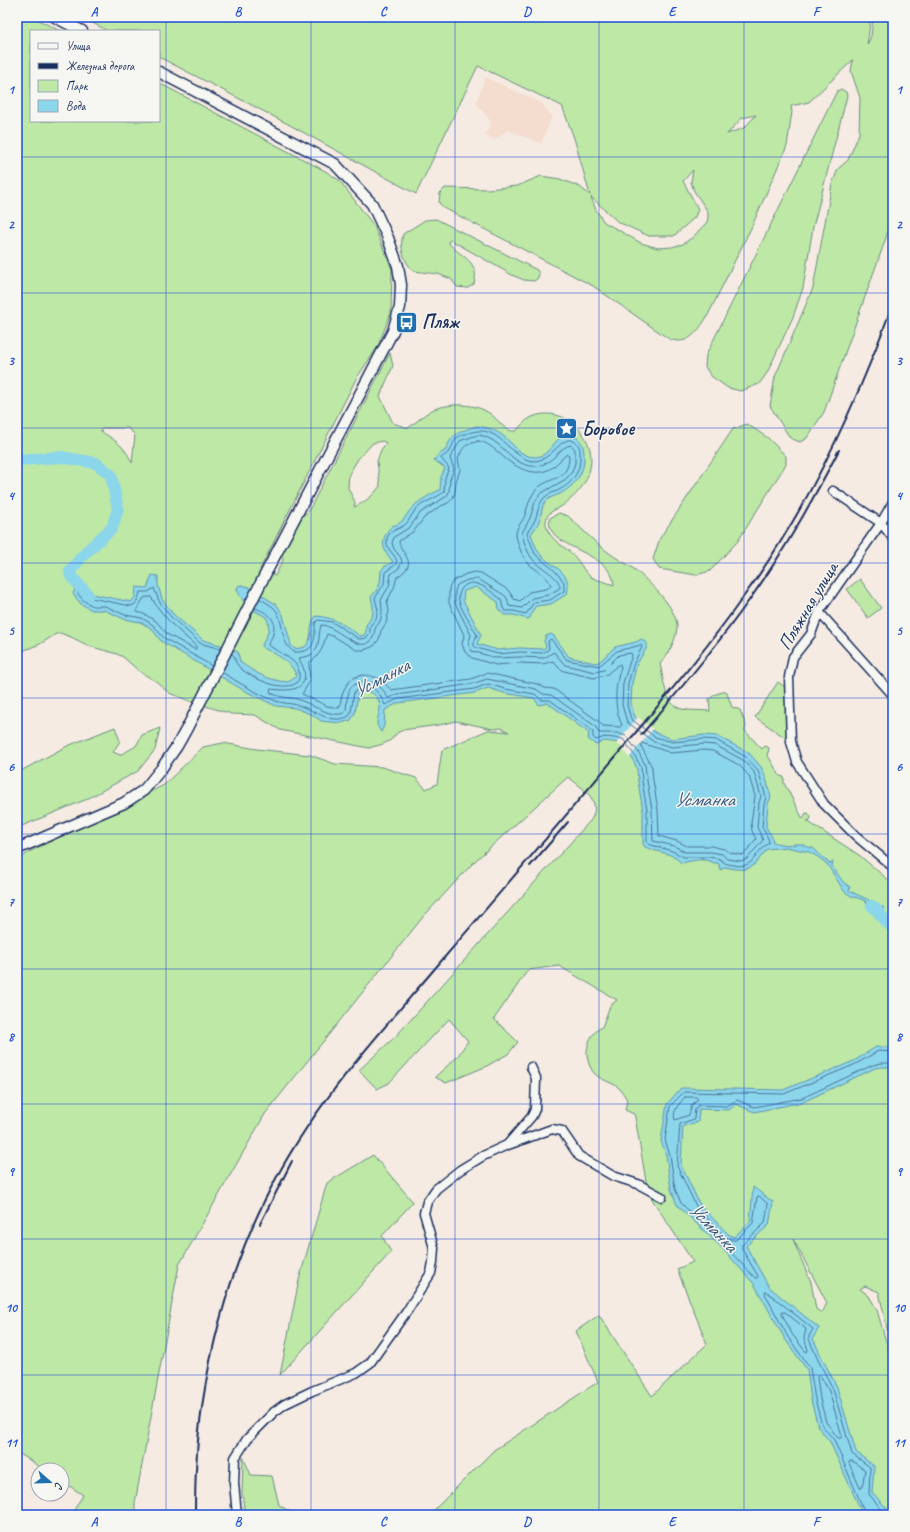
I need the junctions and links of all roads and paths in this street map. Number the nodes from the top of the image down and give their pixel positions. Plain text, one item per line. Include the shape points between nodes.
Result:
1 (55, 17) edge
2 (80, 30) edge
3 (160, 73) edge
4 (833, 491) dead end
5 (893, 502) edge
6 (881, 523) junction
7 (893, 538) edge
8 (819, 612) junction
9 (893, 695) edge
10 (17, 849) edge
11 (893, 867) edge
12 (531, 1067) dead end
13 (507, 1145) junction
14 (662, 1196) dead end
15 (236, 1515) edge

1 - 2 street
3 - 10 street via 335,164 372,204 388,238 398,266 401,285 400,308 393,331 177,746 144,790 124,803
4 - 6 street
5 - 6 street, Пляжная улица
6 - 7 street
6 - 8 street, Пляжная улица
8 - 9 street
8 - 11 street, Пляжная улица via 811,634 793,657 790,677 791,742 797,762 824,804 856,836
12 - 13 street via 536,1078 535,1109
13 - 14 street via 552,1129 562,1131 579,1156 613,1176 638,1184
13 - 15 street via 460,1170 436,1190 427,1202 424,1213 434,1248 431,1274 370,1363 356,1373 285,1404 246,1439 235,1458

